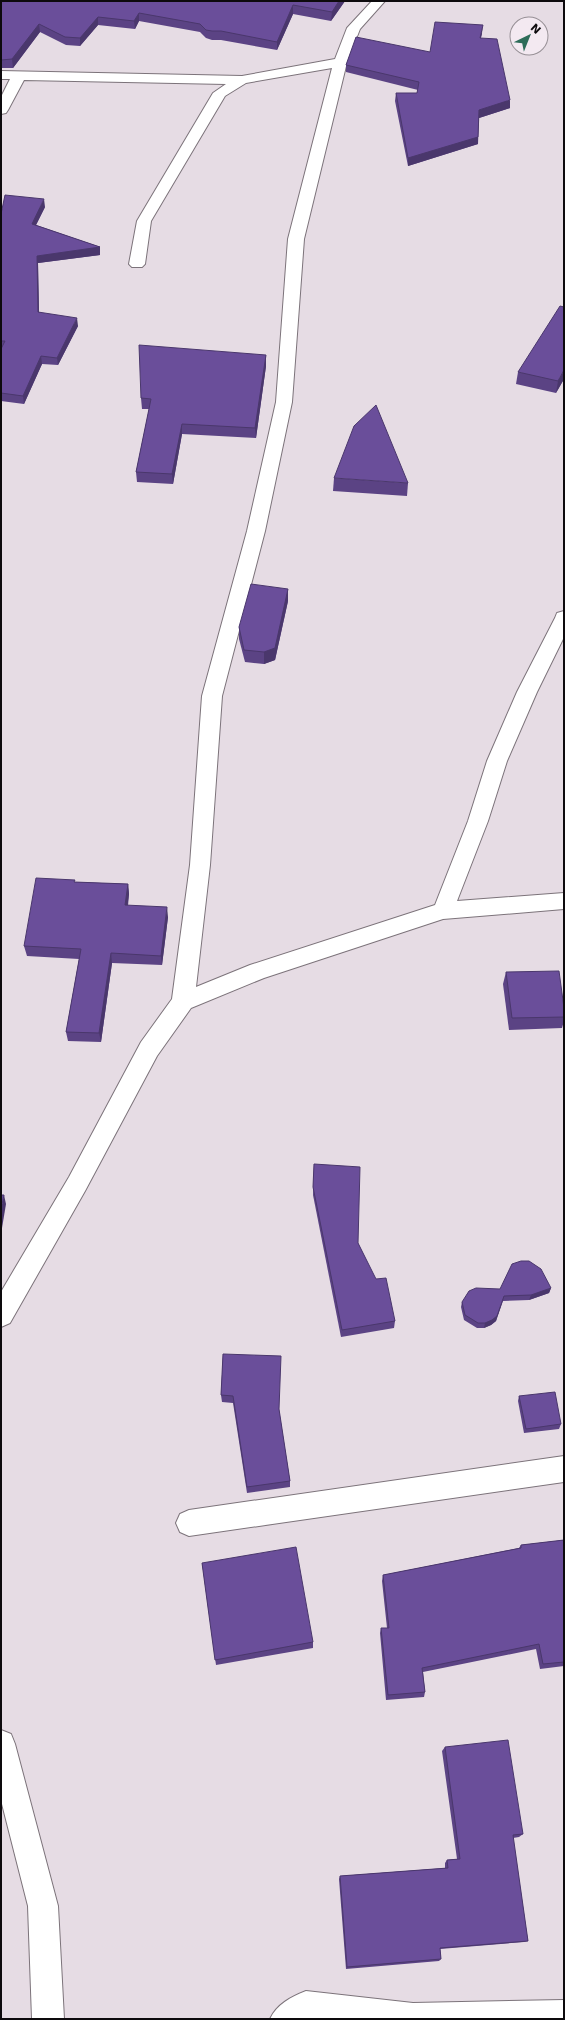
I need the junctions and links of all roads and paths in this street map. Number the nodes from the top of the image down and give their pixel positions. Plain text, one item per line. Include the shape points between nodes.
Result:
1 (379, 1) edge
2 (340, 62) junction
3 (1, 75) edge
4 (18, 77) junction
5 (242, 80) junction
6 (1, 110) edge
7 (137, 264) dead end
8 (564, 618) edge
9 (564, 901) edge
10 (443, 911) junction
11 (183, 1002) junction
12 (1, 1315) edge
13 (564, 1469) edge
14 (189, 1523) dead end
15 (1, 1744) edge
16 (564, 2016) edge
17 (48, 2019) edge
18 (286, 2019) edge

1 - 2 street via 354,28
2 - 5 street
2 - 11 street via 296,239 284,402 256,531 212,696 200,865
3 - 4 street
4 - 5 street
4 - 6 street
5 - 7 street via 220,93 144,221
8 - 10 street via 527,692 497,761 478,821
9 - 10 street
10 - 11 street via 258,971
11 - 12 street via 149,1049 77,1184
13 - 14 street
15 - 17 street via 43,1906
16 - 18 street via 413,2018 306,2006

